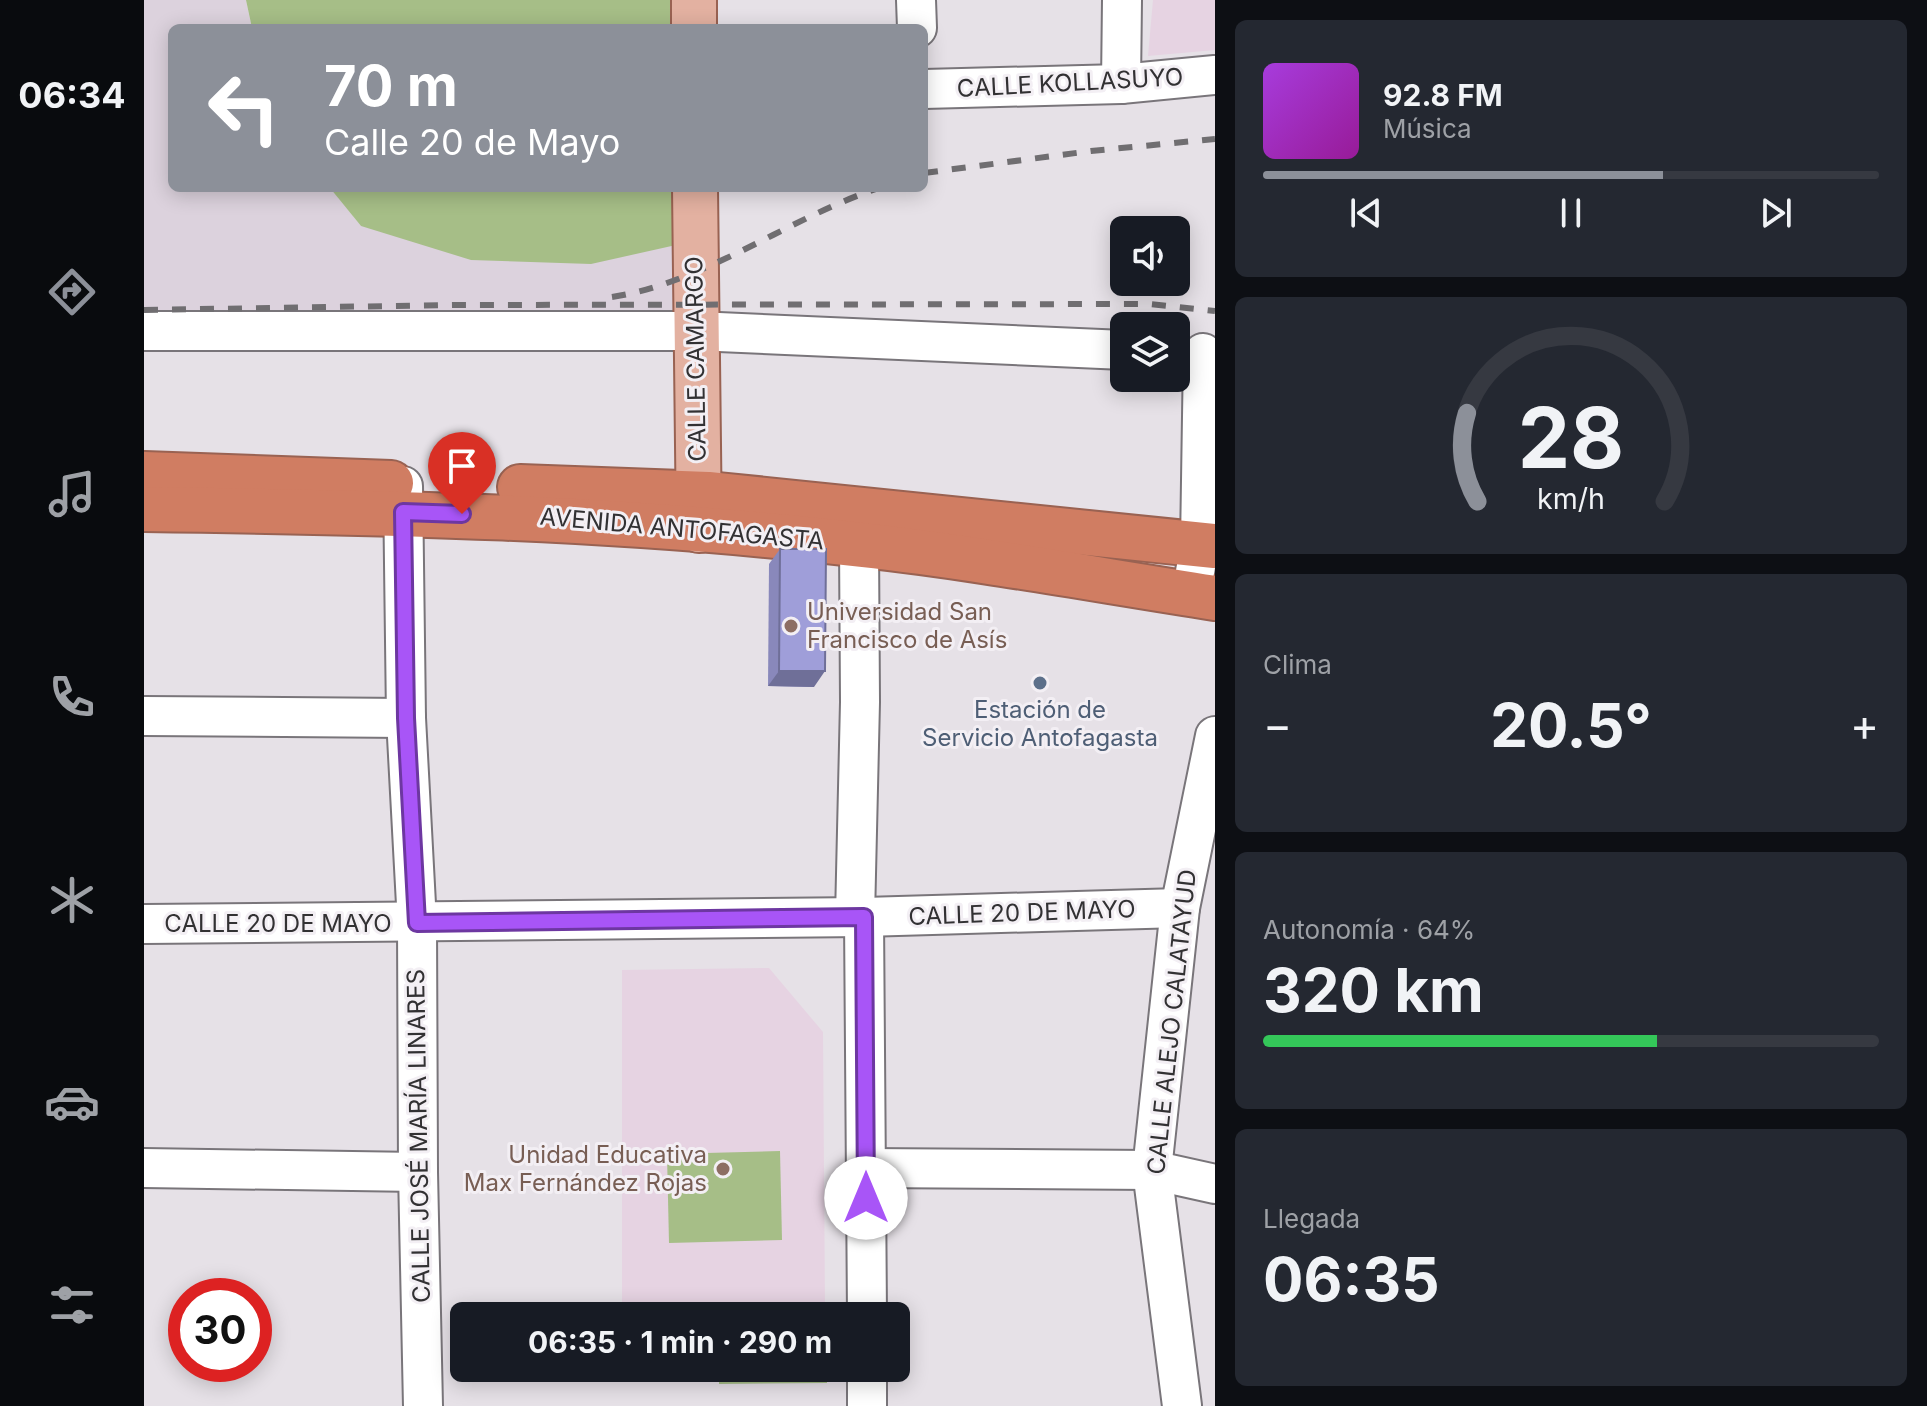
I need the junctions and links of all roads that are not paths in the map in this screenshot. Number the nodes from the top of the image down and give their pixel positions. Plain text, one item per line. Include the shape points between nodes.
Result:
1 (694, 0) edge
2 (916, 0) edge
3 (1122, 0) edge
4 (694, 24) edge
5 (917, 24) edge
6 (1215, 75) edge
7 (1121, 84) junction
8 (928, 89) edge
9 (695, 192) edge
10 (144, 331) edge
11 (696, 331) junction
12 (1110, 349) edge
13 (1198, 353) edge
14 (144, 474) edge
15 (403, 498) junction
16 (144, 509) edge
17 (699, 512) junction
18 (862, 527) junction
19 (1208, 545) edge
20 (1203, 596) edge
21 (144, 716) edge
22 (406, 718) junction
23 (1215, 736) edge
24 (1180, 908) junction
25 (860, 917) junction
26 (417, 923) junction
27 (144, 924) edge
28 (144, 1168) edge
29 (866, 1168) junction
30 (1152, 1170) junction
31 (418, 1172) junction
32 (1215, 1184) edge
33 (867, 1302) edge
34 (867, 1382) edge
35 (423, 1406) edge
36 (867, 1406) edge
37 (1182, 1406) edge

1 - 4 main road
2 - 5 street
3 - 7 street
6 - 7 street, CALLE KOLLASUYO
7 - 8 street, CALLE KOLLASUYO
9 - 11 main road, CALLE CAMARGO
10 - 11 street
11 - 12 street
11 - 17 main road, CALLE CAMARGO
13 - 19 street
14 - 15 highway, AVENIDA ANTOFAGASTA
15 - 16 highway, AVENIDA ANTOFAGASTA
15 - 17 highway, AVENIDA ANTOFAGASTA via 551,518
15 - 22 street, CALLE JOSÉ MARÍA LINARES
17 - 18 highway, AVENIDA ANTOFAGASTA
18 - 19 highway, AVENIDA ANTOFAGASTA
18 - 20 highway, AVENIDA ANTOFAGASTA
18 - 25 street
19 - 20 street
21 - 22 street
22 - 26 street, CALLE JOSÉ MARÍA LINARES
23 - 24 street, CALLE ALEJO CALATAYUD
24 - 25 street, CALLE 20 DE MAYO
24 - 30 street, CALLE ALEJO CALATAYUD
25 - 26 street, CALLE 20 DE MAYO
25 - 29 street
26 - 27 street, CALLE 20 DE MAYO
26 - 31 street, CALLE JOSÉ MARÍA LINARES
28 - 31 street
29 - 30 street
29 - 33 street
30 - 32 street
30 - 37 street, CALLE ALEJO CALATAYUD
31 - 35 street, CALLE JOSÉ MARÍA LINARES
34 - 36 street

